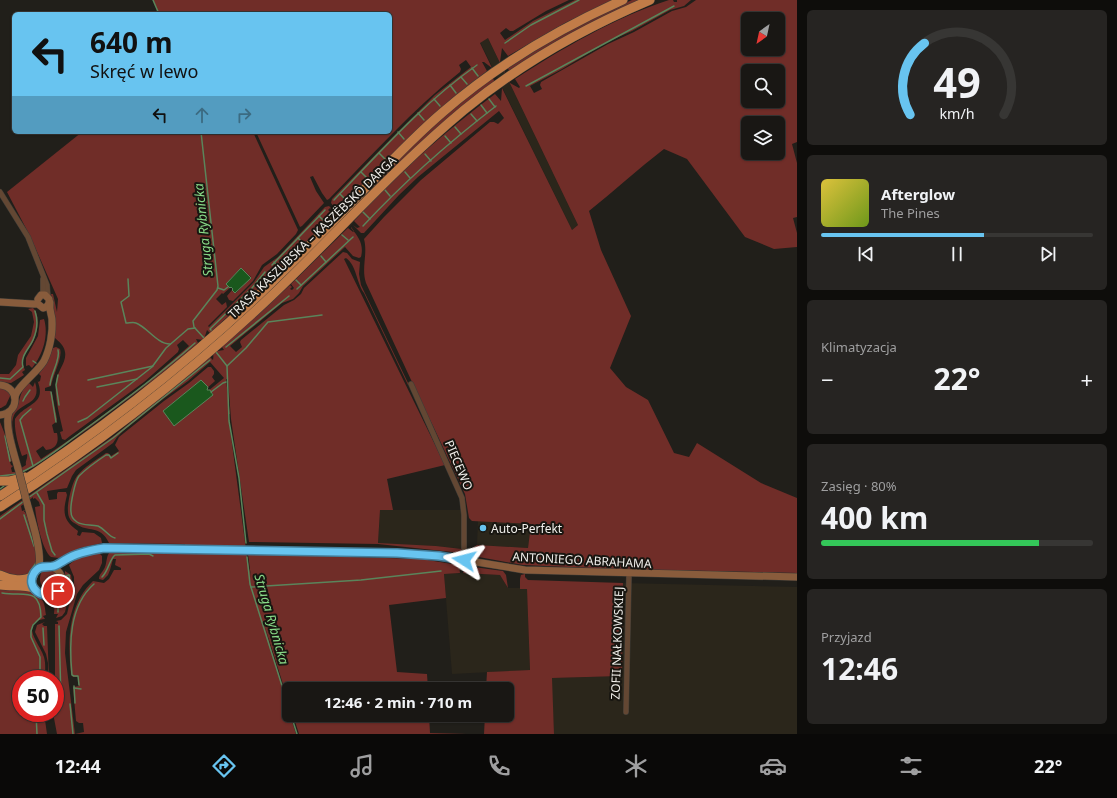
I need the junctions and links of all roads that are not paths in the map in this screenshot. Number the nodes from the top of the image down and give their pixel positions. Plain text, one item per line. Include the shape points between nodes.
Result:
1 (623, 0) edge
2 (650, 0) edge
3 (0, 192) edge
4 (43, 301) junction
5 (0, 302) edge
6 (31, 377) junction
7 (411, 384) dead end
8 (3, 386) edge
9 (15, 397) junction
10 (9, 412) junction
11 (0, 415) edge
12 (10, 437) junction
13 (32, 475) junction
14 (0, 481) edge
15 (0, 496) edge
16 (11, 500) junction
17 (0, 507) edge
18 (0, 511) edge
19 (37, 543) junction
20 (81, 553) junction
21 (464, 560) junction
22 (50, 566) junction
23 (35, 572) junction
24 (629, 574) junction
25 (0, 575) edge
26 (61, 575) junction
27 (797, 577) edge
28 (0, 585) edge
29 (35, 589) junction
30 (626, 712) dead end

1 - 13 highway, TRASA KASZUBSKA – KASZËBSKÔ DARGA via 565,28 498,69 459,99 423,129 256,298 115,416
2 - 16 highway, TRASA KASZUBSKA – KASZËBSKÔ DARGA via 584,31 545,53 461,113 417,152 314,255 218,345 115,428
3 - 4 street via 28,237 48,288
4 - 5 main road
4 - 6 main road via 51,334 50,344 46,357
6 - 8 main road via 14,386
6 - 9 main road via 18,390
7 - 21 street, PIECEWO via 462,498
8 - 9 main road via 12,390
9 - 10 main road via 14,405
10 - 11 main road
10 - 12 main road
11 - 12 main road
12 - 19 main road, bridge
13 - 14 highway
13 - 15 highway, TRASA KASZUBSKA – KASZËBSKÔ DARGA
16 - 17 highway, TRASA KASZUBSKA – KASZËBSKÔ DARGA
16 - 18 highway
19 - 22 main road via 46,563
19 - 23 main road via 40,564
20 - 21 main road, ANTONIEGO ABRAHAMA via 96,549 119,548 325,551 414,554
20 - 22 main road, ANTONIEGO ABRAHAMA
20 - 26 main road, ANTONIEGO ABRAHAMA via 63,567
21 - 24 main road, ANTONIEGO ABRAHAMA via 525,570
22 - 23 main road
22 - 26 main road
23 - 25 highway via 25,579 14,580
23 - 29 main road via 32,582
24 - 27 main road, ANTONIEGO ABRAHAMA
24 - 30 street, ZOFII NAŁKOWSKIEJ
26 - 29 main road via 61,586 54,594 44,595
28 - 29 highway via 28,586

